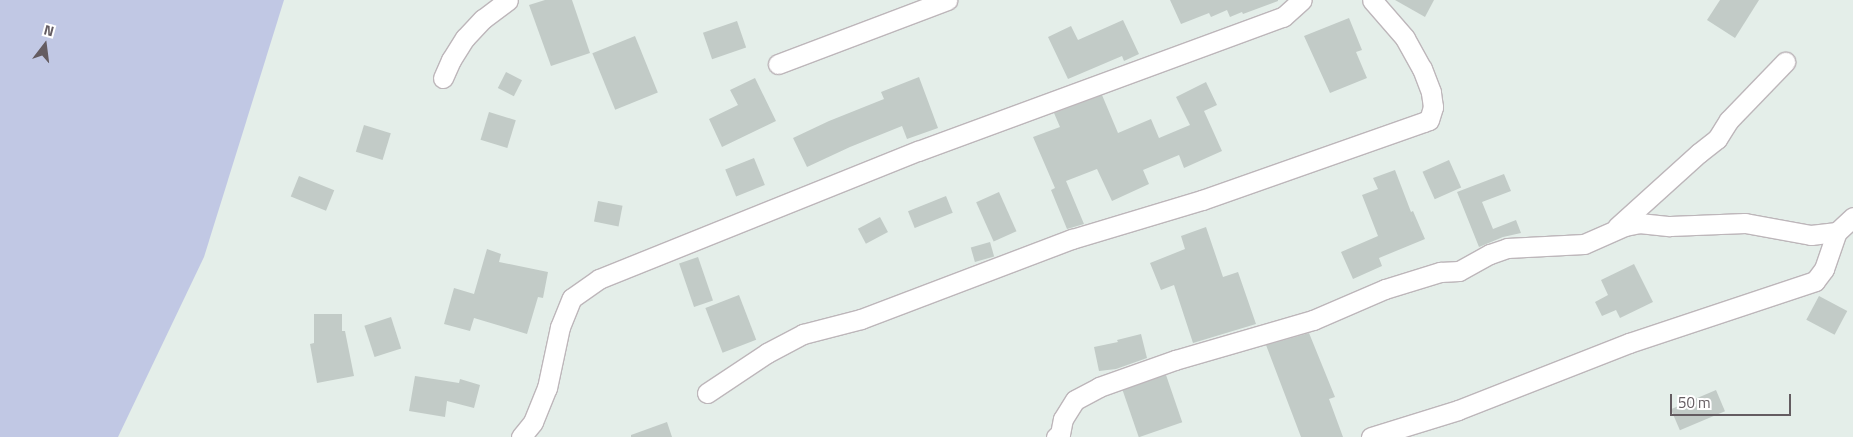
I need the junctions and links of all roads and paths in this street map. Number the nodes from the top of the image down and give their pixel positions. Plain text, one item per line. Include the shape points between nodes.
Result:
1 (508, 0) edge
2 (946, 0) edge
3 (1302, 0) edge
4 (1372, 0) edge
5 (1785, 62) dead end
6 (778, 64) dead end
7 (443, 78) dead end
8 (1853, 217) edge
9 (1837, 232) junction
10 (1610, 233) junction
11 (707, 393) dead end
12 (1059, 436) edge
13 (521, 437) edge
14 (1371, 437) edge

1 - 7 street via 465,38
2 - 6 street
3 - 13 street via 1283,17 926,148 599,279 572,298 560,327 548,388 533,422
4 - 11 street via 1405,38 1422,68 1431,92 1433,107 1429,120 1202,200 1072,239 861,319 803,334 767,353
5 - 10 street via 1729,120 1717,139
8 - 9 street
9 - 10 street via 1811,235 1745,223 1670,226 1639,223
9 - 14 street via 1824,269 1815,281 1629,344 1458,410
10 - 12 street via 1584,244 1508,248 1490,254 1459,272 1440,272 1385,289 1313,320 1122,378 1075,400 1062,419

